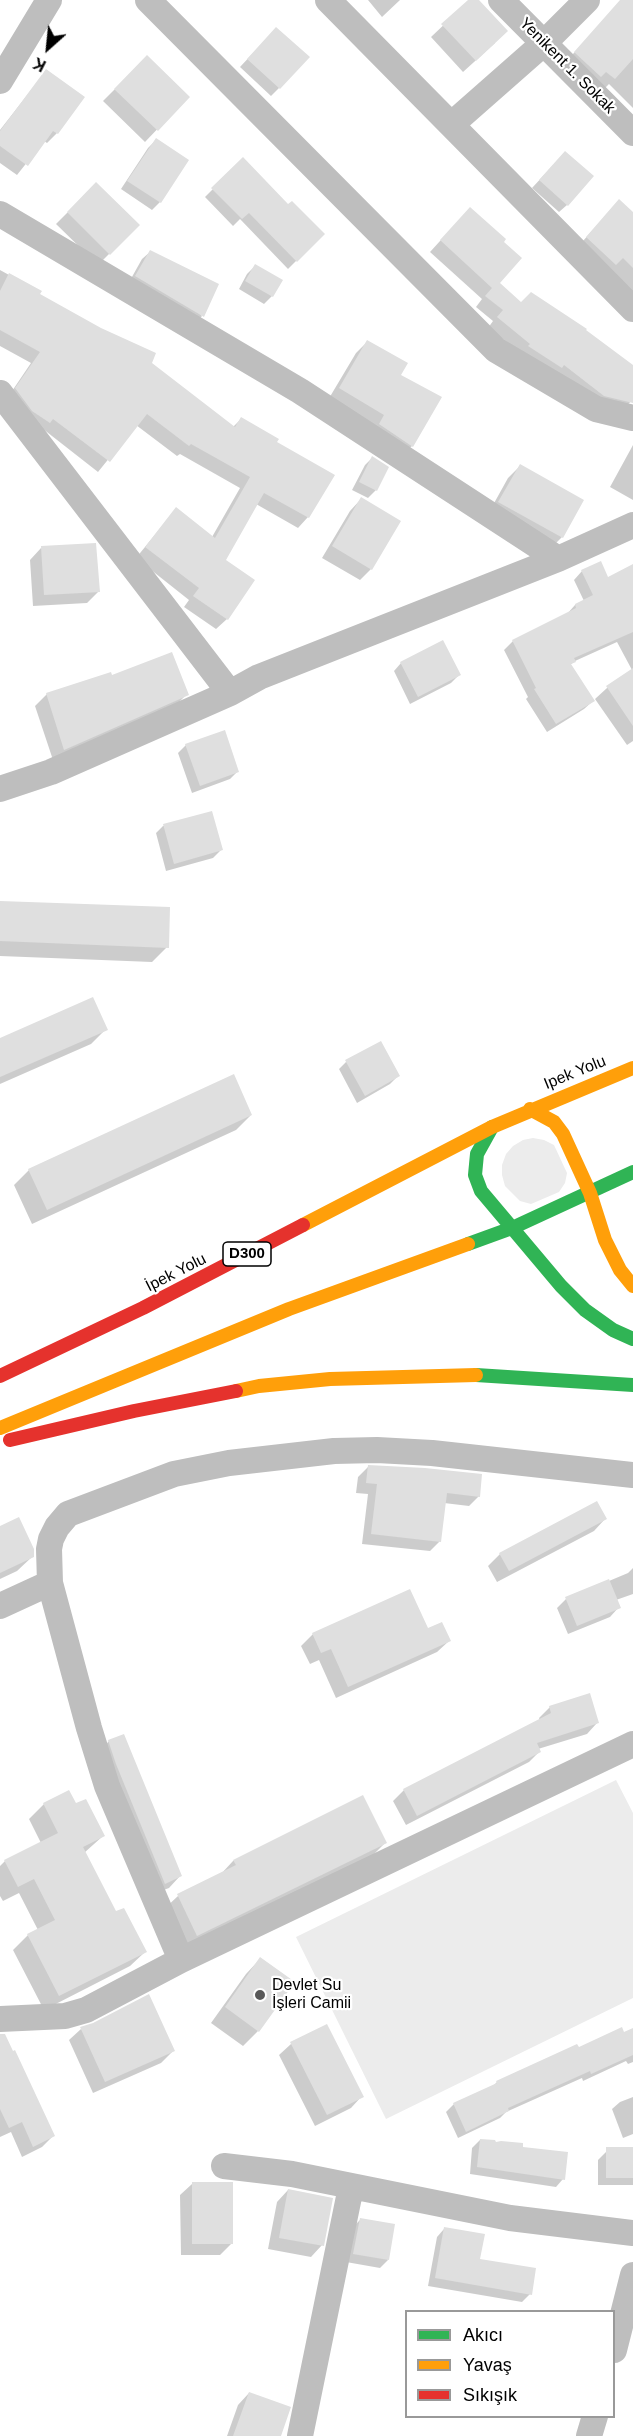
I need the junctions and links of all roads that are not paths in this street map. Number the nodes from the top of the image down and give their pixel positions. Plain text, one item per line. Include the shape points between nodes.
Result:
1 (49, 0) edge
2 (148, 0) edge
3 (328, 0) edge
4 (501, 0) edge
5 (587, 0) edge
6 (544, 43) junction
7 (0, 81) edge
8 (452, 124) junction
9 (633, 133) edge
10 (0, 214) edge
11 (633, 309) edge
12 (0, 393) edge
13 (633, 418) edge
14 (633, 525) edge
15 (558, 559) junction
16 (230, 693) junction
17 (0, 789) edge
18 (633, 1068) edge
19 (530, 1109) junction
20 (492, 1127) junction
21 (633, 1172) edge
22 (590, 1193) junction
23 (512, 1228) junction
24 (633, 1286) edge
25 (633, 1339) edge
26 (0, 1376) edge
27 (633, 1385) edge
28 (0, 1428) edge
29 (0, 1443) edge
30 (633, 1475) edge
31 (50, 1583) junction
32 (0, 1606) edge
33 (628, 1754) edge
34 (181, 1960) junction
35 (0, 2019) edge
36 (224, 2166) dead end
37 (351, 2187) junction
38 (633, 2233) edge
39 (633, 2275) edge
40 (615, 2346) edge
41 (594, 2418) edge
42 (300, 2436) edge
43 (589, 2436) edge

1 - 7 street
2 - 13 street via 496,350 596,409
3 - 8 street
4 - 6 street, Yenikent 1. Sokak
5 - 6 street
6 - 8 street
6 - 9 street, Yenikent 1. Sokak
8 - 11 street
10 - 15 street via 300,391
12 - 16 street
14 - 15 street
15 - 16 street via 259,677
16 - 17 street via 51,772
18 - 19 main road, Ipek Yolu
19 - 20 main road
19 - 22 main road via 554,1122 563,1134
20 - 23 main road via 477,1154 475,1175 481,1191
20 - 26 main road, İpek Yolu / D300 via 143,1308
21 - 22 main road
22 - 23 main road
22 - 24 main road via 605,1240
23 - 25 main road via 585,1310
23 - 28 main road via 289,1309
27 - 29 main road via 465,1374 330,1379 259,1386
30 - 31 street via 377,1450 229,1463 174,1474 68,1514 51,1539
31 - 32 street
31 - 34 street via 107,1786
33 - 34 street
34 - 35 street via 86,2010 65,2016
36 - 37 street via 291,2174
37 - 38 street via 510,2218
37 - 42 street
39 - 40 street
41 - 43 street

